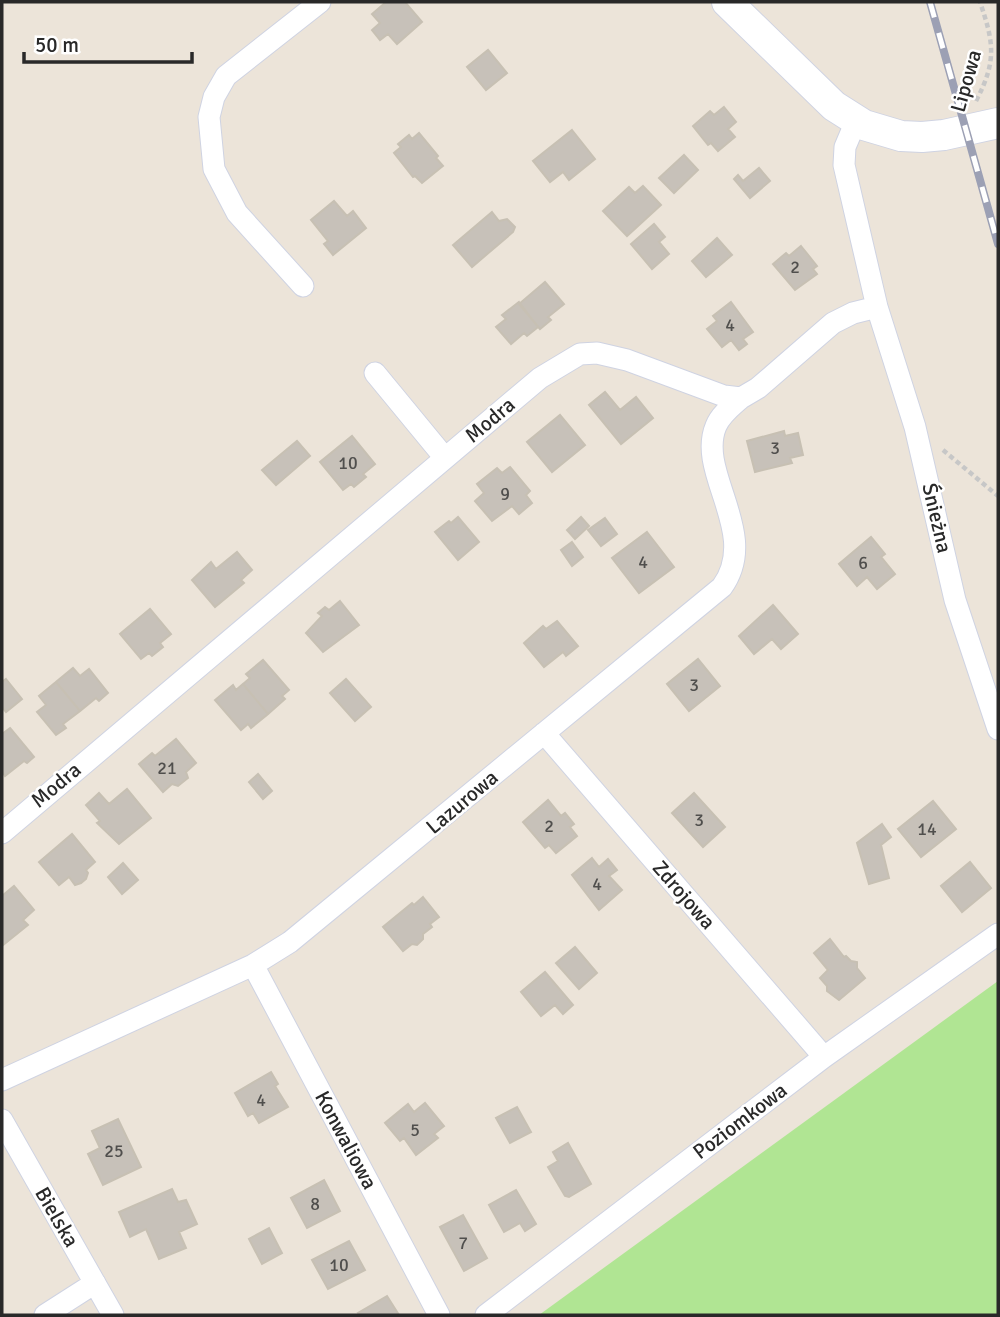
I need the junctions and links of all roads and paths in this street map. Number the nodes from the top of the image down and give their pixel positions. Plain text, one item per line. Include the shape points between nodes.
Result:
1 (320, 2) edge
2 (727, 2) edge
3 (980, 2) edge
4 (856, 121) junction
5 (984, 126) edge
6 (303, 286) dead end
7 (877, 307) junction
8 (375, 373) dead end
9 (741, 398) junction
10 (915, 427) junction
11 (445, 458) junction
12 (998, 496) edge
13 (998, 729) edge
14 (544, 733) junction
15 (2, 833) edge
16 (998, 934) edge
17 (253, 965) junction
18 (824, 1057) junction
19 (2, 1080) edge
20 (2, 1120) edge
21 (95, 1283) junction
22 (45, 1315) edge
23 (113, 1315) edge
24 (439, 1315) edge
25 (486, 1315) edge

1 - 6 street via 226,76 209,117 214,169 237,213
2 - 4 street via 834,106
3 - 5 path, Lipowa via 993,51 986,82 969,114
4 - 5 street via 901,136 944,135
4 - 7 street via 845,147 844,165
7 - 9 street via 833,323
7 - 10 street, Śnieżna
8 - 11 street
9 - 11 street, Modra via 716,394 611,355 580,355 540,378
9 - 14 street, Lazurowa via 718,422 712,442 734,534 735,558 729,577
10 - 12 path
10 - 13 street, Śnieżna via 956,600
11 - 15 street, Modra
14 - 17 street, Lazurowa via 371,878
14 - 18 street, Zdrojowa
16 - 18 street, Poziomkowa
17 - 19 street, Lazurowa
17 - 24 street, Konwaliowa
18 - 25 street, Poziomkowa
20 - 21 street, Bielska
21 - 22 street
21 - 23 street, Bielska

